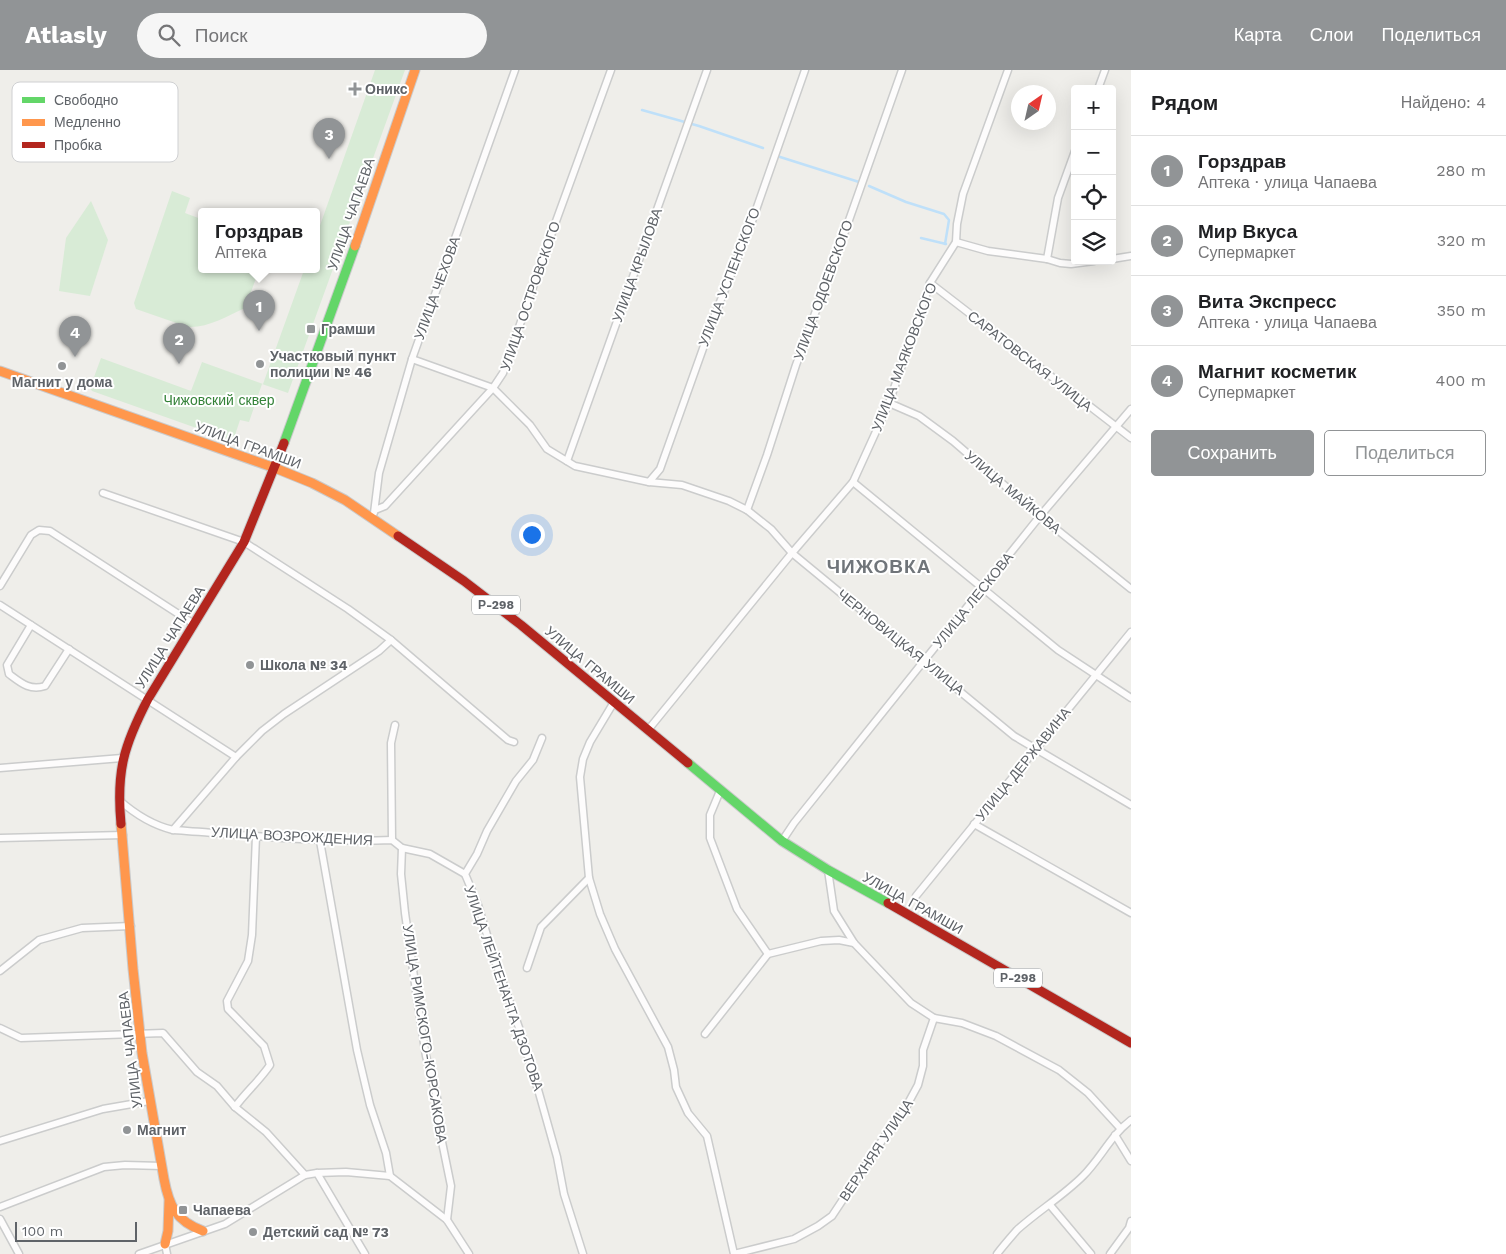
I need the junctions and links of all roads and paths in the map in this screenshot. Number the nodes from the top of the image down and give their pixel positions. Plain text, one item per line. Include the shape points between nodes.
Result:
1 (415, 70) edge
2 (515, 70) edge
3 (611, 70) edge
4 (707, 70) edge
5 (805, 70) edge
6 (902, 70) edge
7 (1008, 70) edge
8 (1105, 70) edge
9 (1099, 85) edge
10 (1071, 162) edge
11 (956, 242) junction
12 (1131, 256) edge
13 (1116, 258) edge
14 (1047, 259) junction
15 (1071, 264) edge
16 (930, 283) junction
17 (412, 359) junction
18 (0, 370) edge
19 (493, 388) junction
20 (889, 402) junction
21 (1131, 409) edge
22 (1116, 427) junction
23 (1131, 438) edge
24 (567, 461) junction
25 (275, 468) junction
26 (649, 482) junction
27 (853, 482) junction
28 (103, 493) dead end
29 (747, 510) junction
30 (373, 514) junction
31 (1040, 516) junction
32 (244, 542) junction
33 (792, 553) junction
34 (0, 586) edge
35 (983, 588) junction
36 (1131, 589) edge
37 (0, 605) edge
38 (194, 624) junction
39 (31, 625) junction
40 (1131, 632) edge
41 (391, 640) junction
42 (69, 649) junction
43 (924, 661) junction
44 (1095, 675) junction
45 (1131, 698) edge
46 (148, 699) junction
47 (614, 702) junction
48 (395, 725) dead end
49 (648, 730) junction
50 (542, 738) dead end
51 (514, 742) dead end
52 (1035, 750) junction
53 (236, 757) junction
54 (122, 758) junction
55 (0, 768) edge
56 (720, 791) junction
57 (119, 800) junction
58 (1131, 805) edge
59 (974, 824) junction
60 (173, 830) junction
61 (123, 835) junction
62 (256, 836) junction
63 (0, 838) edge
64 (392, 840) junction
65 (320, 841) junction
66 (782, 842) junction
67 (402, 848) junction
68 (828, 870) junction
69 (464, 874) junction
70 (589, 878) junction
71 (916, 896) dead end
72 (1131, 913) edge
73 (131, 926) junction
74 (854, 943) junction
75 (768, 954) junction
76 (527, 968) dead end
77 (0, 971) edge
78 (934, 1018) junction
79 (0, 1028) edge
80 (140, 1034) junction
81 (705, 1034) dead end
82 (1131, 1043) edge
83 (149, 1101) junction
84 (235, 1107) junction
85 (1131, 1120) edge
86 (1120, 1128) junction
87 (1115, 1135) junction
88 (0, 1141) edge
89 (1131, 1161) edge
90 (162, 1166) junction
91 (317, 1173) junction
92 (306, 1176) junction
93 (390, 1176) junction
94 (169, 1201) junction
95 (1050, 1205) junction
96 (0, 1207) edge
97 (0, 1219) edge
98 (447, 1220) junction
99 (1131, 1221) edge
100 (203, 1231) junction
101 (165, 1244) junction
102 (19, 1254) edge
103 (140, 1254) edge
104 (167, 1254) edge
105 (364, 1254) edge
106 (469, 1254) edge
107 (584, 1254) edge
108 (734, 1254) edge
109 (997, 1254) edge
110 (1091, 1254) edge
111 (1110, 1254) edge

1 - 25 main road, УЛИЦА ЧАПАЕВА
2 - 17 street, УЛИЦА ЧЕХОВА
3 - 19 street, УЛИЦА ОСТРОВСКОГО via 503,373
4 - 24 street, УЛИЦА КРЫЛОВА
5 - 26 street, УЛИЦА УСПЕНСКОГО via 660,469
6 - 29 street, УЛИЦА ОДОЕВСКОГО
7 - 11 street, УЛИЦА МАЯКОВСКОГО via 963,194
8 - 9 street
10 - 14 street via 1058,198
11 - 14 street via 988,251
11 - 16 street, УЛИЦА МАЯКОВСКОГО
12 - 13 street
14 - 15 street
16 - 20 street, УЛИЦА МАЯКОВСКОГО
16 - 22 street, САРАТОВСКАЯ УЛИЦА
17 - 19 street, ЧЕРНОВИЦКАЯ УЛИЦА
17 - 30 street, УЛИЦА ЧЕХОВА via 379,474
18 - 25 main road, УЛИЦА ГРАМШИ / Р-298
19 - 24 street, ЧЕРНОВИЦКАЯ УЛИЦА via 530,424 547,450
19 - 30 street, УЛИЦА ОСТРОВСКОГО
20 - 27 street, УЛИЦА МАЯКОВСКОГО
20 - 31 street, УЛИЦА МАЙКОВА via 919,416 953,441
21 - 22 street, УЛИЦА ЛЕСКОВА
22 - 23 street, САРАТОВСКАЯ УЛИЦА
22 - 31 street, УЛИЦА ЛЕСКОВА
24 - 26 street, ЧЕРНОВИЦКАЯ УЛИЦА via 575,466
25 - 30 main road, УЛИЦА ГРАМШИ / Р-298
25 - 32 main road, УЛИЦА ЧАПАЕВА
26 - 29 street, ЧЕРНОВИЦКАЯ УЛИЦА via 682,485
27 - 33 street, УЛИЦА МАЯКОВСКОГО
27 - 35 street
28 - 32 street
29 - 33 street, ЧЕРНОВИЦКАЯ УЛИЦА
30 - 47 main road, УЛИЦА ГРАМШИ / Р-298 via 521,625
31 - 35 street, УЛИЦА ЛЕСКОВА
31 - 36 street, УЛИЦА МАЙКОВА
32 - 38 main road, УЛИЦА ЧАПАЕВА
32 - 41 street
33 - 43 street, ЧЕРНОВИЦКАЯ УЛИЦА
33 - 49 street, УЛИЦА МАЯКОВСКОГО
34 - 38 street via 31,535 39,530 50,531
35 - 43 street, УЛИЦА ЛЕСКОВА
35 - 44 street via 1058,650
37 - 39 street
38 - 46 main road, УЛИЦА ЧАПАЕВА
39 - 42 street
39 - 42 street via 7,665 9,674 24,685 37,689 45,686
40 - 44 street, УЛИЦА ДЕРЖАВИНА
41 - 51 street
41 - 53 street via 284,714
42 - 46 street
43 - 52 street, ЧЕРНОВИЦКАЯ УЛИЦА
43 - 66 street, УЛИЦА ЛЕСКОВА
44 - 45 street
44 - 52 street, УЛИЦА ДЕРЖАВИНА
46 - 53 street
46 - 54 main road, УЛИЦА ЧАПАЕВА via 135,722
47 - 49 main road, УЛИЦА ГРАМШИ / Р-298
47 - 70 street via 590,742 580,777
48 - 64 street via 391,744
49 - 56 main road, УЛИЦА ГРАМШИ / Р-298
50 - 69 street, УЛИЦА ЛЕЙТЕНАНТА ДЗОТОВА via 533,760 516,781
52 - 58 street, ЧЕРНОВИЦКАЯ УЛИЦА
52 - 59 street, УЛИЦА ДЕРЖАВИНА
53 - 60 street
54 - 55 street
54 - 57 main road, УЛИЦА ЧАПАЕВА
56 - 66 main road, УЛИЦА ГРАМШИ / Р-298
56 - 75 street via 710,815 710,838 737,909
57 - 60 street, УЛИЦА ВОЗРОЖДЕНИЯ via 150,823
57 - 61 main road, УЛИЦА ЧАПАЕВА
59 - 71 street, УЛИЦА ДЕРЖАВИНА
59 - 72 street
60 - 62 street, УЛИЦА ВОЗРОЖДЕНИЯ
61 - 63 street
61 - 73 main road, УЛИЦА ЧАПАЕВА
62 - 65 street, УЛИЦА ВОЗРОЖДЕНИЯ
62 - 84 street via 248,961 227,1001 228,1009 264,1046 270,1065
64 - 65 street, УЛИЦА ВОЗРОЖДЕНИЯ
64 - 67 street, УЛИЦА ВОЗРОЖДЕНИЯ
65 - 93 street via 357,1050
66 - 68 main road, УЛИЦА ГРАМШИ / Р-298
67 - 69 street, УЛИЦА ВОЗРОЖДЕНИЯ via 430,854
67 - 98 street, УЛИЦА РИМСКОГО-КОРСАКОВА via 401,874 418,1005 451,1186
68 - 74 street via 834,911
68 - 82 main road, УЛИЦА ГРАМШИ / Р-298
69 - 107 street, УЛИЦА ЛЕЙТЕНАНТА ДЗОТОВА via 478,905 536,1083 564,1194
70 - 76 street via 541,927
70 - 108 street via 615,950 668,1047 676,1087 688,1113 707,1136
73 - 77 street via 82,928 39,940
73 - 80 main road, УЛИЦА ЧАПАЕВА
74 - 75 street via 821,941
74 - 78 street via 911,1003
75 - 81 street
78 - 86 street via 962,1023 996,1036 1059,1070 1088,1093
78 - 108 street, ВЕРХНЯЯ УЛИЦА via 923,1050 918,1085 910,1101 832,1216 794,1239
79 - 80 street via 21,1038
80 - 83 main road, УЛИЦА ЧАПАЕВА
80 - 84 street via 163,1033 197,1072 217,1086
83 - 88 street via 104,1109
83 - 90 main road, УЛИЦА ЧАПАЕВА
84 - 92 street via 266,1132
85 - 86 street
86 - 87 street
87 - 89 street
87 - 95 street via 1085,1174
90 - 94 main road, УЛИЦА ЧАПАЕВА
90 - 96 street via 104,1167
91 - 92 street
91 - 93 street
91 - 105 street
92 - 100 street via 225,1224
93 - 98 street
94 - 100 main road, УЛИЦА ЧАПАЕВА via 182,1221
94 - 101 main road
95 - 109 street via 1018,1230
95 - 110 street
97 - 102 street
98 - 106 street
99 - 111 street
100 - 101 street
101 - 103 street
101 - 104 street

